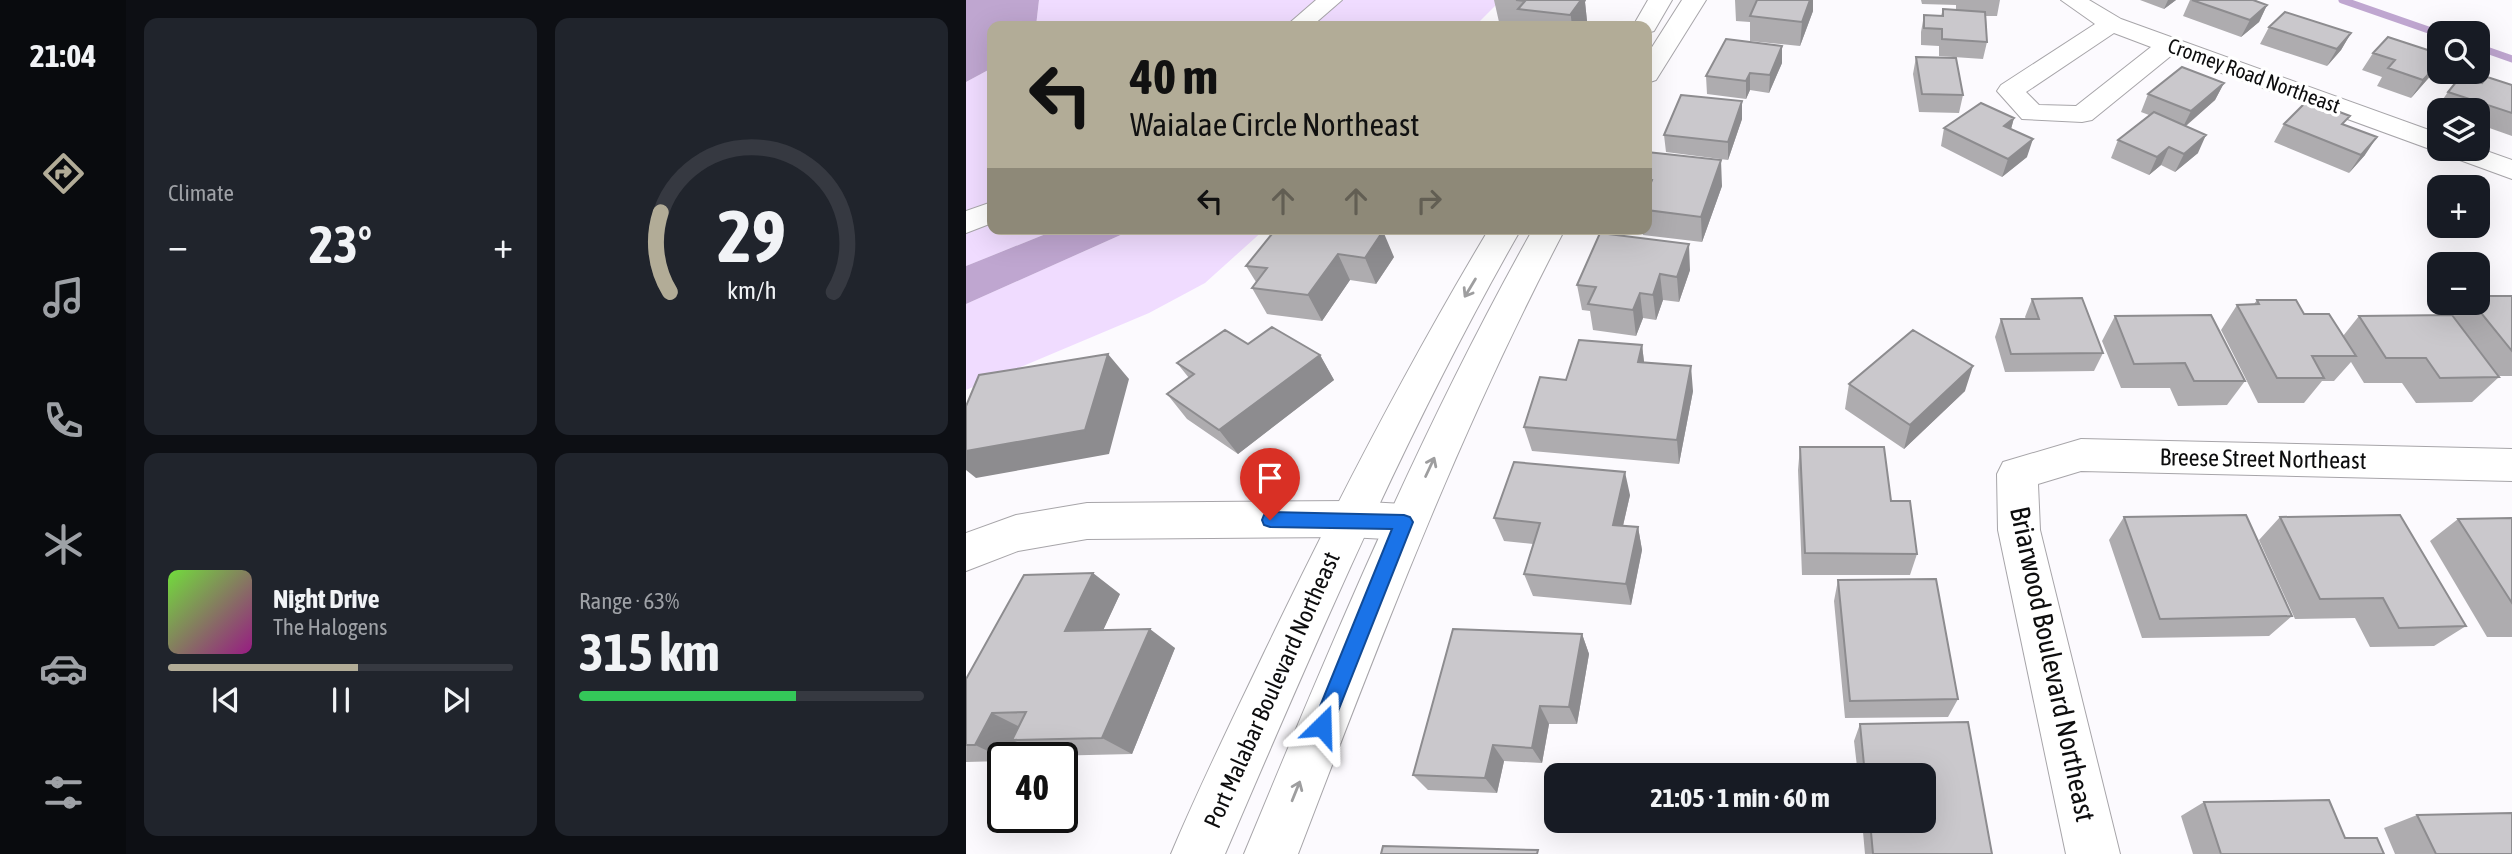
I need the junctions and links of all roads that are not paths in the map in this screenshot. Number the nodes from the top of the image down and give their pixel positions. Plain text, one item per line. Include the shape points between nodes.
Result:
1 (1330, 0) edge
2 (1694, 0) edge
3 (2073, 0) edge
4 (1652, 15) edge
5 (1304, 21) edge
6 (1682, 22) junction
7 (2112, 24) junction
8 (2169, 45) junction
9 (1652, 67) edge
10 (2427, 139) edge
11 (2487, 161) edge
12 (2512, 170) edge
13 (987, 214) edge
14 (966, 223) edge
15 (1501, 235) edge
16 (1546, 235) edge
17 (2512, 465) edge
18 (2017, 474) joint
19 (1349, 519) junction
20 (1404, 522) junction
21 (966, 552) edge
22 (1198, 854) edge
23 (1270, 854) edge
24 (2093, 854) edge

1 - 5 street
2 - 6 street
3 - 7 street, Cromey Road Northeast
4 - 6 street
6 - 9 street
7 - 8 street, Cromey Road Northeast
7 - 8 street via 2010,91 2032,113 2082,114
8 - 10 street, Cromey Road Northeast
11 - 12 street
13 - 14 street
15 -> 19 street, Port Malabar Boulevard Northeast via 1463,299
20 -> 16 street via 1507,303
17 - 18 street, Breese Street Northeast via 2081,455
18 - 24 street, Briarwood Boulevard Northeast via 2019,530
19 - 20 street
19 - 21 street via 1087,520 1016,533
19 - 22 street, Port Malabar Boulevard Northeast
23 -> 20 street

